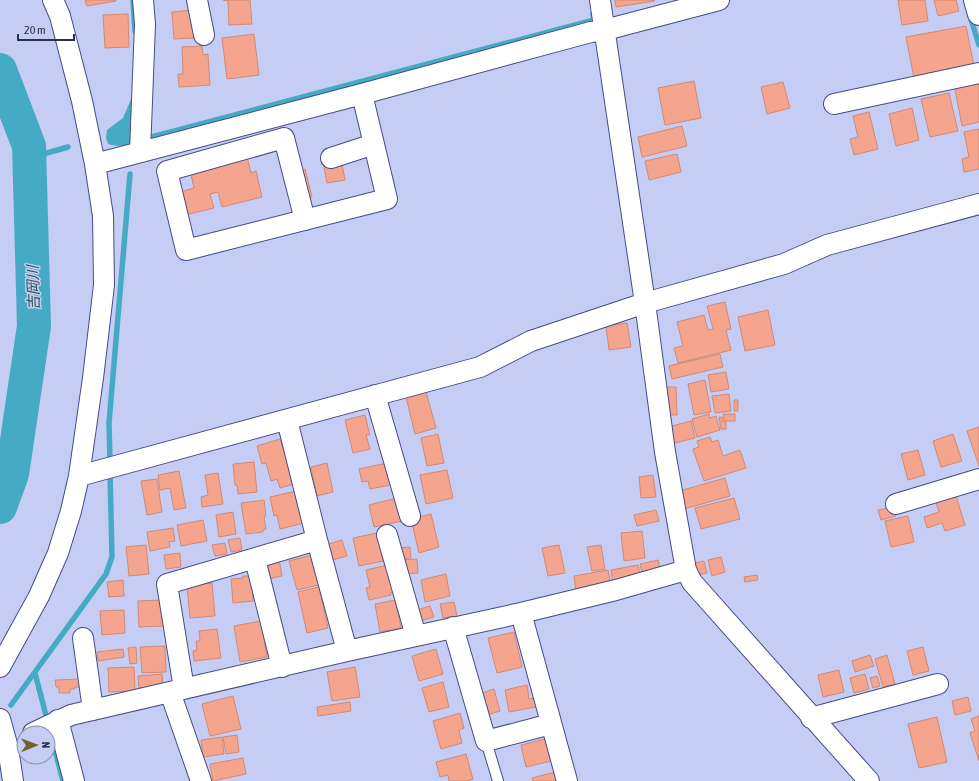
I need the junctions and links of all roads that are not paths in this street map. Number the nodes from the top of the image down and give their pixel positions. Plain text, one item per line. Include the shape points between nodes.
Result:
1 (53, 0) edge
2 (147, 0) edge
3 (197, 0) edge
4 (600, 0) edge
5 (719, 0) edge
6 (975, 0) edge
7 (979, 14) edge
8 (599, 31) junction
9 (204, 35) dead end
10 (979, 73) edge
11 (362, 94) junction
12 (834, 104) dead end
13 (140, 143) junction
14 (374, 144) junction
15 (331, 158) dead end
16 (95, 164) junction
17 (979, 204) edge
18 (304, 220) junction
19 (645, 303) junction
20 (375, 395) junction
21 (287, 420) junction
22 (88, 473) junction
23 (979, 479) edge
24 (896, 504) dead end
25 (410, 516) dead end
26 (387, 535) dead end
27 (317, 540) junction
28 (254, 559) junction
29 (682, 571) junction
30 (521, 613) junction
31 (453, 627) junction
32 (416, 636) junction
33 (83, 638) dead end
34 (347, 651) junction
35 (0, 666) edge
36 (282, 667) junction
37 (938, 684) dead end
38 (177, 691) junction
39 (93, 710) junction
40 (812, 718) junction
41 (0, 719) edge
42 (551, 724) junction
43 (49, 725) edge
44 (486, 741) junction
45 (16, 743) edge
46 (56, 744) edge
47 (13, 781) edge
48 (74, 781) edge
49 (201, 781) edge
50 (498, 781) edge
51 (567, 781) edge
52 (869, 781) edge

1 - 16 street via 60,16 76,78
2 - 13 street
3 - 9 street
4 - 8 street
5 - 8 street
6 - 7 street
8 - 11 street
8 - 19 street
10 - 12 street
11 - 13 street
11 - 14 street
13 - 16 street
14 - 15 street
14 - 18 street via 387,199
16 - 22 street via 103,216 104,285 93,378
17 - 19 street via 827,245 784,264
18 - 18 street via 186,250 167,172 284,138
19 - 20 street via 531,341 480,367
19 - 29 street
20 - 21 street
20 - 25 street
21 - 22 street
21 - 27 street
22 - 35 street via 39,596
23 - 24 street
26 - 32 street
27 - 28 street
27 - 34 street
28 - 36 street
28 - 38 street via 167,584
29 - 30 street
29 - 40 street
30 - 31 street
30 - 42 street
31 - 32 street
31 - 44 street
32 - 34 street
33 - 39 street
34 - 36 street
36 - 38 street
37 - 40 street
38 - 39 street
38 - 49 street
39 - 43 street via 71,715
40 - 52 street
41 - 45 street
42 - 44 street
42 - 51 street
44 - 50 lane
45 - 47 street
46 - 48 street

